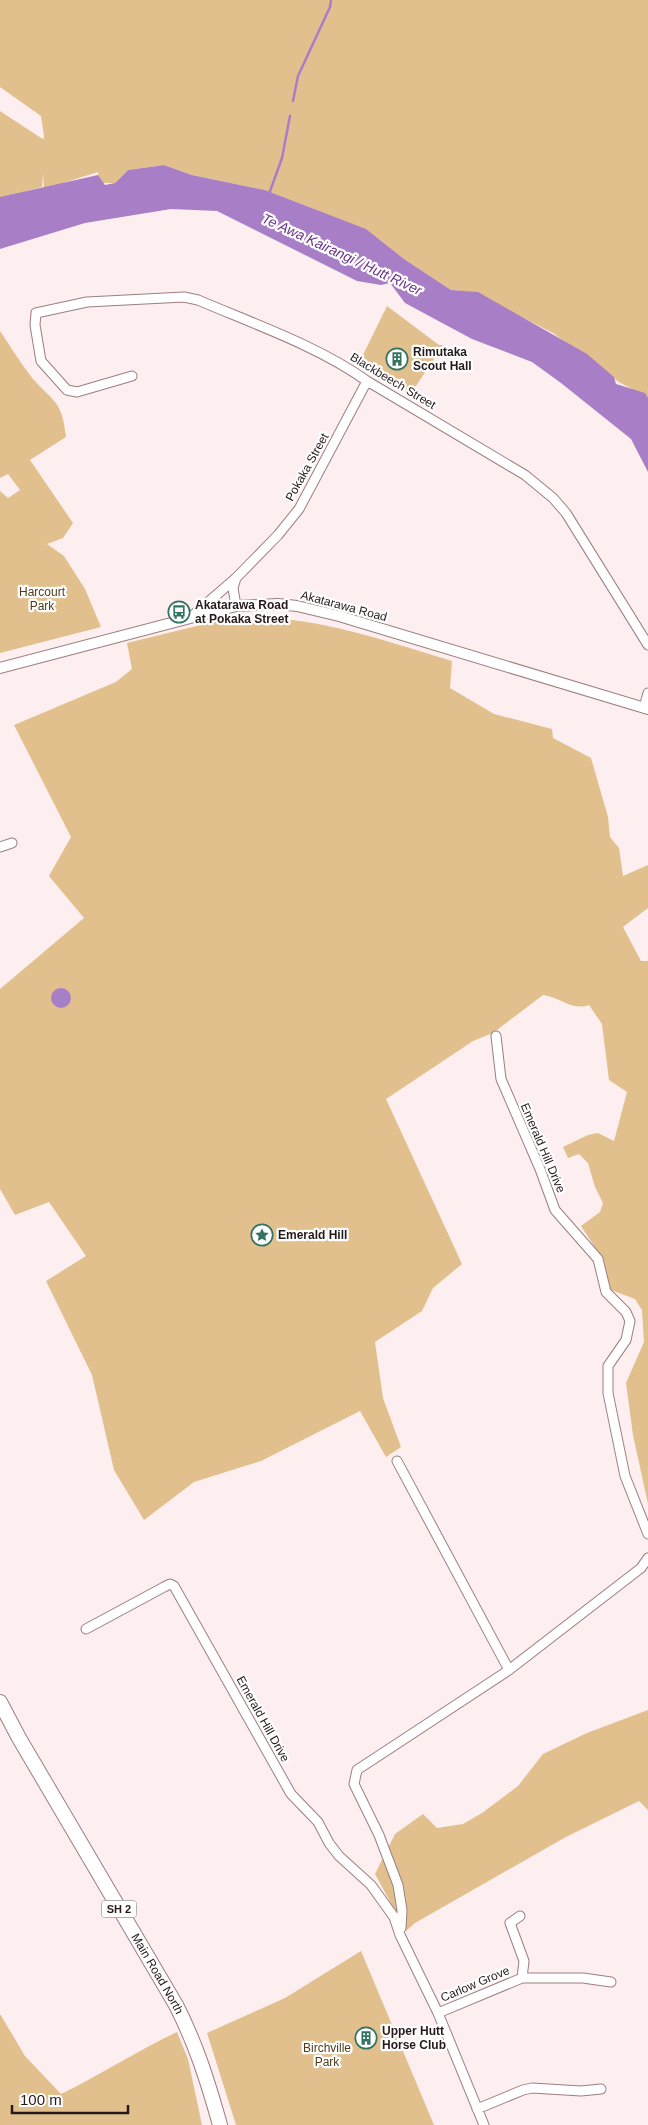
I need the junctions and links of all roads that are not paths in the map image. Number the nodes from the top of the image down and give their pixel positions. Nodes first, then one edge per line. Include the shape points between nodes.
1 (132, 376) dead end
2 (367, 381) junction
3 (236, 578) junction
4 (236, 606) junction
5 (189, 619) junction
6 (648, 645) edge
7 (0, 668) edge
8 (648, 694) edge
9 (646, 708) edge
10 (12, 843) dead end
11 (0, 847) edge
12 (496, 1036) dead end
13 (397, 1461) dead end
14 (648, 1534) edge
15 (648, 1558) edge
16 (86, 1629) dead end
17 (509, 1670) junction
18 (0, 1702) edge
19 (520, 1916) dead end
20 (400, 1935) junction
21 (522, 1978) junction
22 (611, 1982) dead end
23 (438, 2013) junction
24 (601, 2089) dead end
25 (477, 2109) junction
26 (220, 2125) edge
27 (484, 2125) edge

1 - 2 street, Blackbeech Street via 78,392 67,390 41,361 36,313 87,302 184,297 198,300 314,350 350,368
2 - 3 street, Pokaka Street via 299,509
2 - 6 street, Blackbeech Street via 525,475 548,493 566,513
3 - 4 street via 233,588
3 - 5 street, Pokaka Street
4 - 5 street, Akatarawa Road
4 - 9 street, Akatarawa Road via 278,604 317,610
5 - 7 street, Akatarawa Road
8 - 9 street
10 - 11 street
12 - 14 street, Emerald Hill Drive via 501,1079 555,1210 598,1258 606,1292 626,1312 630,1321 626,1340 608,1366 608,1393 625,1476
13 - 17 street
15 - 17 street via 641,1568
16 - 20 street, Emerald Hill Drive via 170,1584 174,1586 291,1794 318,1822 339,1856 371,1885 394,1917
17 - 20 street via 357,1770 354,1776 354,1784 379,1835 398,1885 402,1910
18 - 26 highway, Main Road North / SH 2 via 176,2004 192,2035
19 - 21 street, Carlow Grove via 510,1923 524,1961
20 - 23 street, Emerald Hill Drive
21 - 22 street, Carlow Grove via 583,1978
21 - 23 street, Carlow Grove
23 - 25 street, Emerald Hill Drive
24 - 25 street via 532,2088
25 - 27 street, Emerald Hill Drive

